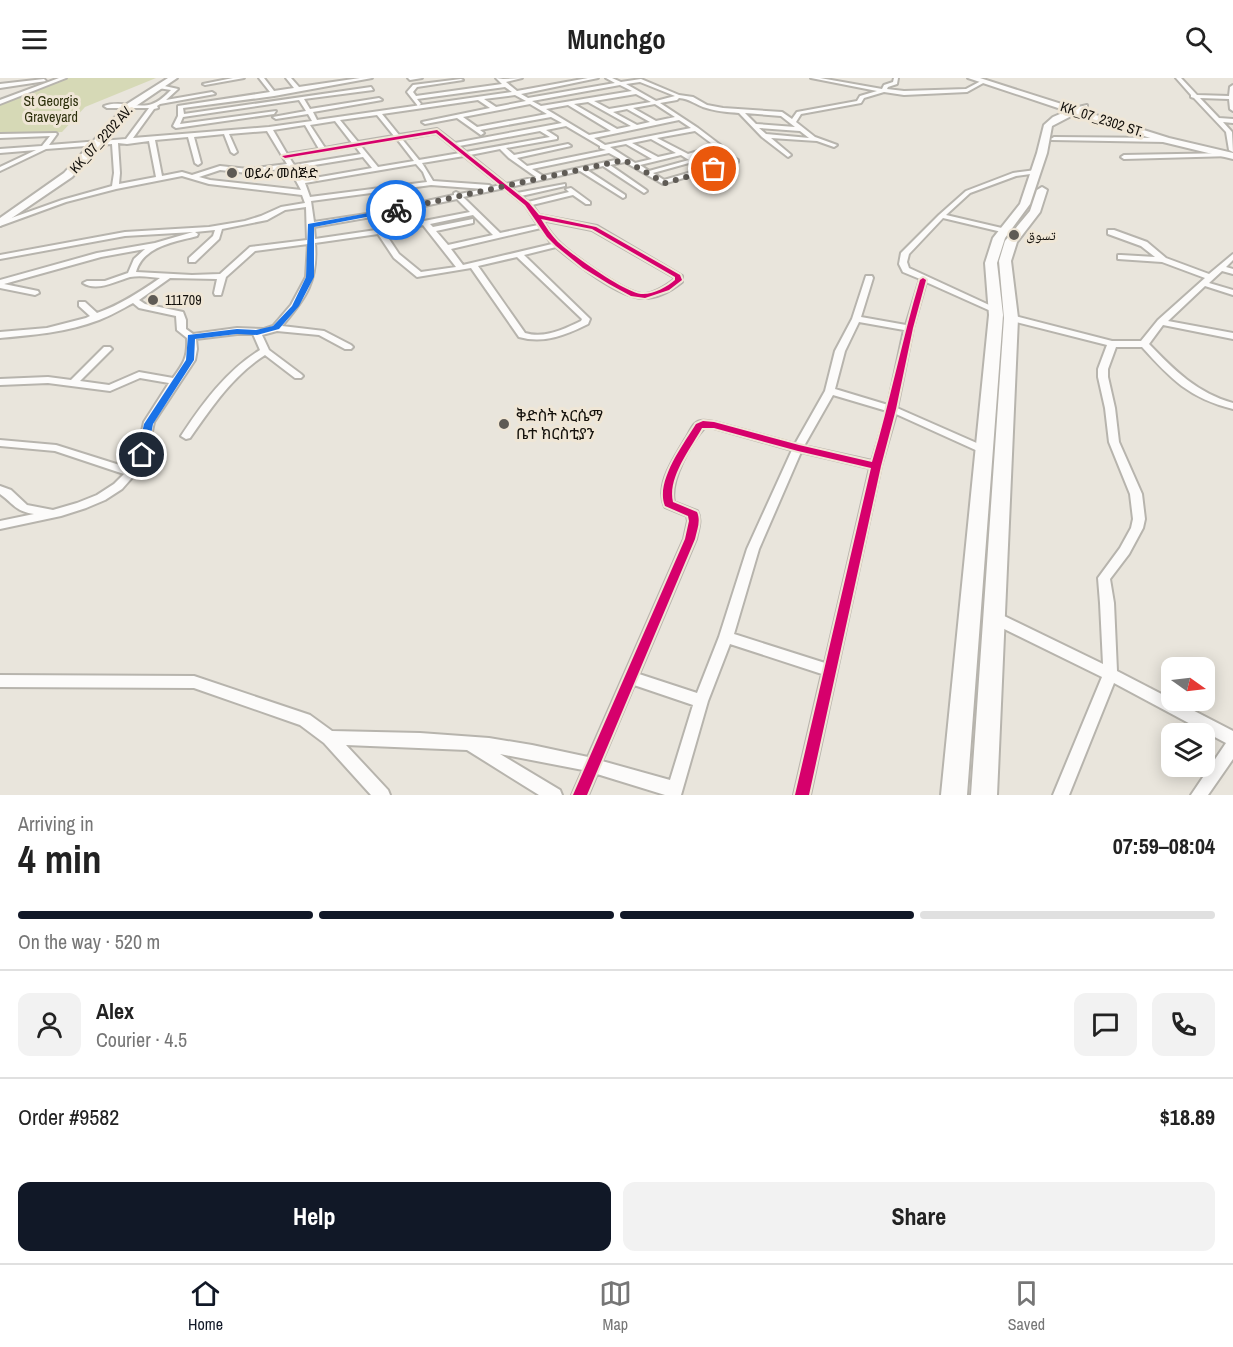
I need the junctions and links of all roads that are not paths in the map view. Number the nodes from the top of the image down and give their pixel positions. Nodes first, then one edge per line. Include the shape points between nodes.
1 (6, 78) edge
2 (12, 78) edge
3 (59, 78) edge
4 (64, 78) edge
5 (172, 78) edge
6 (242, 78) edge
7 (261, 78) edge
8 (315, 78) edge
9 (370, 78) edge
10 (420, 78) edge
11 (520, 78) edge
12 (596, 78) edge
13 (608, 78) edge
14 (813, 78) edge
15 (896, 78) edge
16 (972, 78) edge
17 (1178, 78) edge
18 (232, 79) edge
19 (291, 79) edge
20 (410, 79) edge
21 (460, 79) edge
22 (363, 80) junction
23 (579, 80) edge
24 (986, 80) edge
25 (203, 81) edge
26 (502, 81) edge
27 (620, 83) junction
28 (2, 86) edge
29 (323, 86) junction
30 (416, 86) junction
31 (160, 87) junction
32 (1233, 87) edge
33 (371, 88) junction
34 (477, 88) junction
35 (598, 88) junction
36 (298, 90) junction
37 (882, 91) junction
38 (638, 92) junction
39 (516, 93) junction
40 (212, 94) junction
41 (274, 94) junction
42 (331, 94) junction
43 (260, 96) junction
44 (613, 96) junction
45 (678, 96) junction
46 (1193, 96) junction
47 (488, 97) junction
48 (302, 98) junction
49 (415, 98) junction
50 (1231, 98) junction
51 (480, 99) junction
52 (379, 100) junction
53 (589, 100) junction
54 (162, 101) junction
55 (529, 101) junction
56 (0, 102) edge
57 (219, 102) junction
58 (655, 102) junction
59 (267, 104) junction
60 (570, 104) junction
61 (107, 106) dead end
62 (129, 106) junction
63 (153, 106) junction
64 (341, 106) junction
65 (180, 107) junction
66 (420, 108) junction
67 (498, 108) junction
68 (540, 108) junction
69 (628, 108) junction
70 (1233, 109) edge
71 (409, 110) junction
72 (310, 111) junction
73 (609, 111) junction
74 (740, 111) junction
75 (1075, 111) junction
76 (390, 112) junction
77 (508, 112) dead end
78 (379, 114) junction
79 (275, 115) junction
80 (181, 116) junction
81 (458, 116) junction
82 (553, 116) junction
83 (514, 117) dead end
84 (680, 118) junction
85 (337, 120) junction
86 (1217, 120) junction
87 (794, 121) junction
88 (1233, 121) edge
89 (425, 122) junction
90 (521, 122) junction
91 (316, 123) junction
92 (655, 123) junction
93 (307, 124) junction
94 (567, 124) junction
95 (176, 126) junction
96 (754, 126) junction
97 (283, 127) junction
98 (636, 127) junction
99 (269, 129) junction
100 (476, 129) junction
101 (541, 129) junction
102 (696, 129) junction
103 (803, 129) junction
104 (437, 130) junction
105 (616, 131) junction
106 (226, 133) junction
107 (0, 136) edge
108 (191, 136) junction
109 (764, 136) junction
110 (397, 137) junction
111 (588, 137) junction
112 (651, 137) junction
113 (163, 138) junction
114 (555, 138) junction
115 (152, 139) junction
116 (488, 139) junction
117 (816, 140) junction
118 (1166, 140) junction
119 (1051, 141) junction
120 (128, 142) junction
121 (626, 142) junction
122 (115, 143) junction
123 (356, 144) junction
124 (96, 145) junction
125 (454, 145) junction
126 (834, 145) dead end
127 (568, 146) junction
128 (602, 147) junction
129 (502, 148) junction
130 (42, 149) junction
131 (323, 150) junction
132 (0, 151) edge
133 (609, 151) junction
134 (234, 152) dead end
135 (1232, 153) edge
136 (364, 154) junction
137 (466, 154) junction
138 (788, 154) dead end
139 (685, 155) junction
140 (285, 156) junction
141 (581, 156) junction
142 (1124, 156) dead end
143 (511, 157) junction
144 (657, 159) junction
145 (624, 160) junction
146 (736, 161) dead end
147 (198, 163) dead end
148 (417, 163) junction
149 (604, 164) junction
150 (633, 165) junction
151 (291, 166) junction
152 (526, 168) junction
153 (0, 169) edge
154 (376, 169) junction
155 (581, 169) junction
156 (256, 170) junction
157 (1036, 172) junction
158 (352, 173) junction
159 (647, 173) junction
160 (551, 176) junction
161 (159, 177) junction
162 (191, 177) junction
163 (542, 178) junction
164 (301, 182) junction
165 (431, 183) junction
166 (449, 184) junction
167 (563, 185) junction
168 (115, 187) junction
169 (262, 187) junction
170 (502, 188) junction
171 (644, 191) dead end
172 (356, 192) junction
173 (574, 193) junction
174 (516, 195) junction
175 (623, 196) dead end
176 (458, 197) junction
177 (307, 199) junction
178 (588, 203) dead end
179 (527, 204) junction
180 (372, 214) junction
181 (476, 216) junction
182 (940, 216) junction
183 (541, 221) junction
184 (0, 222) edge
185 (425, 223) junction
186 (310, 225) junction
187 (219, 228) junction
188 (209, 229) junction
189 (431, 230) junction
190 (381, 231) junction
191 (1003, 231) junction
192 (1111, 232) dead end
193 (498, 236) junction
194 (310, 242) junction
195 (557, 244) junction
196 (156, 245) junction
197 (446, 248) junction
198 (518, 254) junction
199 (1233, 256) edge
200 (1121, 257) dead end
201 (0, 258) edge
202 (192, 260) dead end
203 (1163, 260) junction
204 (473, 266) junction
205 (461, 268) junction
206 (1221, 268) junction
207 (1233, 272) edge
208 (132, 274) junction
209 (168, 275) junction
210 (222, 276) junction
211 (1211, 277) junction
212 (869, 278) dead end
213 (923, 280) junction
214 (87, 283) dead end
215 (0, 284) edge
216 (1202, 284) junction
217 (35, 293) dead end
218 (218, 293) dead end
219 (1233, 293) edge
220 (134, 300) junction
221 (82, 304) dead end
222 (1003, 314) junction
223 (97, 318) junction
224 (856, 319) junction
225 (1161, 322) junction
226 (276, 328) junction
227 (909, 328) junction
228 (257, 333) junction
229 (0, 335) edge
230 (1233, 336) edge
231 (191, 337) junction
232 (1112, 344) junction
233 (1144, 344) junction
234 (348, 347) dead end
235 (107, 349) dead end
236 (265, 351) junction
237 (298, 376) dead end
238 (0, 382) edge
239 (177, 382) junction
240 (73, 383) junction
241 (830, 391) junction
242 (1216, 402) junction
243 (1233, 406) edge
244 (892, 409) junction
245 (1233, 413) edge
246 (186, 436) dead end
247 (0, 443) edge
248 (798, 448) junction
249 (984, 450) junction
250 (876, 466) junction
251 (130, 472) junction
252 (0, 490) edge
253 (53, 513) junction
254 (0, 525) edge
255 (995, 618) junction
256 (726, 637) junction
257 (831, 671) junction
258 (1110, 674) junction
259 (632, 678) junction
260 (0, 681) edge
261 (701, 701) junction
262 (329, 738) junction
263 (1233, 739) edge
264 (469, 743) junction
265 (1233, 746) edge
266 (593, 765) junction
267 (674, 792) edge
268 (990, 794) edge
269 (382, 795) edge
270 (554, 795) edge
271 (580, 795) edge
272 (801, 795) edge
273 (954, 795) edge
274 (1061, 795) edge
275 (1200, 795) edge

1 - 2 street
1 - 28 street
3 - 28 street
4 - 56 street
5 - 31 main road, KK_07_2202 AV.
5 - 62 main road
6 - 18 street
7 - 41 street
8 - 29 street
9 - 22 street
10 - 20 street
11 - 26 street
12 - 23 street
13 - 27 street
14 - 37 street
15 - 37 street
16 - 24 main road, KK_07_2302 ST.
17 - 46 street
18 - 25 street
19 - 36 street
20 - 30 street
21 - 30 street
21 - 34 street
22 - 29 street
22 - 33 street
23 - 35 street
23 - 39 street
24 - 37 street via 967,90
24 - 75 main road, KK_07_2302 ST.
24 - 75 main road, KK_07_2302 ST. via 1033,92
25 - 40 street
26 - 34 street
26 - 39 street
27 - 35 street
27 - 38 street
27 - 45 street via 643,80
29 - 36 street
30 - 49 street via 410,92
31 - 54 street via 174,90
31 - 62 main road, KK_07_2202 AV.
32 - 50 street
33 - 42 street
33 - 52 street
34 - 47 street
34 - 49 street
35 - 44 street
35 - 55 street
36 - 41 street
37 - 87 street via 852,104 799,113
38 - 44 street
38 - 58 street
39 - 47 street
39 - 55 street
40 - 54 street
40 - 57 street
41 - 43 street
42 - 48 street
42 - 64 street
43 - 57 street
43 - 59 street
44 - 53 street
44 - 69 street
45 - 58 street
45 - 74 street via 712,108
46 - 50 street
46 - 86 street
47 - 51 street
48 - 59 street
48 - 72 street
49 - 66 street
50 - 70 street
51 - 66 street
51 - 67 street
52 - 64 street
52 - 76 street
53 - 60 street
53 - 73 street
54 - 63 street
55 - 67 street
55 - 68 street
57 - 65 street
58 - 69 street
58 - 84 street
59 - 79 street
59 - 80 street
60 - 68 street
60 - 105 street
61 - 62 street
62 - 63 street
62 - 124 main road, KK_07_2202 AV.
63 - 65 street
63 - 120 street
64 - 72 street
65 - 80 street
66 - 71 street
67 - 77 street
67 - 81 street
68 - 82 street
69 - 73 street
69 - 92 street
71 - 76 street
71 - 89 street
72 - 79 street
72 - 91 street
73 - 98 street
74 - 87 street via 782,114
74 - 96 street
75 - 118 main road, KK_07_2302 ST.
75 - 119 main road via 1056,128
75 - 135 main road, KK_07_2302 ST.
76 - 78 street
78 - 85 street
78 - 110 street
79 - 95 street
79 - 97 street
80 - 95 street
81 - 89 street
81 - 100 street
82 - 90 street
82 - 94 street
83 - 90 street
84 - 92 street
84 - 102 street
85 - 91 street
85 - 123 street
86 - 88 street
86 - 135 street via 1230,132
87 - 103 street
89 - 104 street
90 - 100 street
91 - 93 street
92 - 98 street
93 - 97 street
93 - 131 street
94 - 101 street
94 - 111 street
95 - 113 street
96 - 103 street
96 - 109 street
97 - 99 street
98 - 105 street
99 - 106 street
99 - 140 street
100 - 116 street
101 - 114 street
101 - 116 street
102 - 112 street
102 - 139 street via 720,148
103 - 117 street
104 - 110 street
104 - 125 street
105 - 111 street
106 - 108 street
106 - 134 street
107 - 130 street via 55,134
108 - 113 street
108 - 147 street
109 - 117 street
109 - 138 street
110 - 123 street
110 - 148 street
111 - 128 street
112 - 121 street
112 - 139 street
113 - 115 street
114 - 127 street
114 - 129 street
115 - 120 street
115 - 161 street
116 - 125 street
117 - 126 street
118 - 119 street
118 - 135 main road, KK_07_2302 ST.
119 - 157 main road
119 - 222 main road via 1048,171 1035,212 1014,236 1005,261
120 - 122 street
121 - 128 street
121 - 144 street
122 - 124 street
122 - 168 street
123 - 131 street
123 - 136 street
124 - 130 street
124 - 184 main road, KK_07_2202 AV. via 58,183
125 - 137 street
127 - 141 street
127 - 143 street
128 - 133 street
129 - 137 street
129 - 143 street
130 - 132 street
130 - 153 street
131 - 140 street
133 - 141 street
133 - 145 street
135 - 142 street
136 - 151 street
136 - 154 street
137 - 148 street
137 - 170 street
139 - 144 street
139 - 159 street via 694,160
140 - 151 street
141 - 152 street
143 - 152 street
144 - 150 street
145 - 149 street
145 - 150 street
146 - 159 street via 668,182
148 - 154 street
148 - 165 street
149 - 155 street
149 - 171 street
150 - 159 street
151 - 156 street
151 - 164 street
152 - 163 street
154 - 158 street
155 - 160 street
155 - 175 street
156 - 162 street via 220,168
156 - 169 street
157 - 182 street via 1015,174 968,192
157 - 191 main road via 1024,207
158 - 164 street
158 - 172 street
160 - 163 street
160 - 167 street
161 - 162 street
161 - 168 street
162 - 169 street
163 - 170 street
164 - 177 street
165 - 166 street
165 - 172 street
166 - 170 street
166 - 176 street
167 - 173 street
167 - 174 street
168 - 184 street
169 - 177 street
170 - 174 street
170 - 176 street
172 - 177 street
173 - 178 street
173 - 179 street
174 - 179 street
176 - 180 street
176 - 181 street
177 - 186 street
177 - 187 street via 259,220
179 - 183 street
180 - 186 street
180 - 190 street
181 - 185 street
181 - 189 street
181 - 193 street
182 - 191 street
182 - 213 street via 903,259 906,270
183 - 193 street
183 - 195 street
183 - 195 street via 594,228 680,278 653,294 641,296 621,289
185 - 189 street
185 - 190 street
186 - 194 street
187 - 188 street
187 - 202 street via 212,242
188 - 196 street
188 - 201 street via 125,234
189 - 197 street
190 - 194 street
190 - 205 street via 392,253 418,274
191 - 222 main road via 991,263
192 - 203 street via 1144,244
193 - 197 street
194 - 210 street via 253,249
194 - 226 street via 310,277 295,306
195 - 198 street
196 - 208 street via 137,260
196 - 215 street via 100,255
197 - 205 street
198 - 204 street
198 - 204 street via 585,322 543,337 522,335
199 - 206 street
200 - 203 street
203 - 211 street
204 - 205 street
206 - 207 street
206 - 211 street
208 - 209 street
208 - 214 street via 106,283
209 - 210 street
209 - 220 street
210 - 218 street
211 - 216 street
212 - 224 street
213 - 222 street
213 - 227 street
215 - 217 street
216 - 219 street
216 - 225 street
220 - 223 street
220 - 231 street via 142,306 180,314 181,330
221 - 223 street
222 - 232 street
222 - 249 main road
222 - 255 main road
223 - 229 street via 71,327
224 - 227 street
224 - 241 street via 843,343
225 - 230 street
225 - 233 street
226 - 228 street
226 - 234 street via 321,333
227 - 244 street
228 - 231 street via 237,331
228 - 236 street
231 - 239 street via 190,360
232 - 233 street
232 - 258 street via 1103,377 1114,442 1136,494 1139,519 1125,552 1104,578
233 - 242 street via 1187,388
235 - 240 street
236 - 237 street
236 - 246 street via 252,357
238 - 240 street
239 - 240 street via 140,375 110,388
239 - 251 street via 148,424 142,455
241 - 244 street
241 - 248 street
242 - 243 street
242 - 245 street
244 - 249 street
244 - 250 street
247 - 251 street via 56,448
248 - 250 street
248 - 256 street via 760,531
248 - 259 street via 714,425 699,426 667,492 669,504 693,514 690,539
249 - 273 main road
250 - 257 street
251 - 253 street via 104,496
252 - 253 street via 26,509
253 - 254 street
255 - 258 street
255 - 268 main road
256 - 257 street
256 - 261 street
257 - 272 street
258 - 263 street
258 - 274 street
259 - 261 street
259 - 266 street
260 - 262 street via 194,682 306,720
261 - 267 street
262 - 264 street
262 - 269 street
264 - 266 street
264 - 270 street
265 - 275 street
266 - 267 street
266 - 271 street

